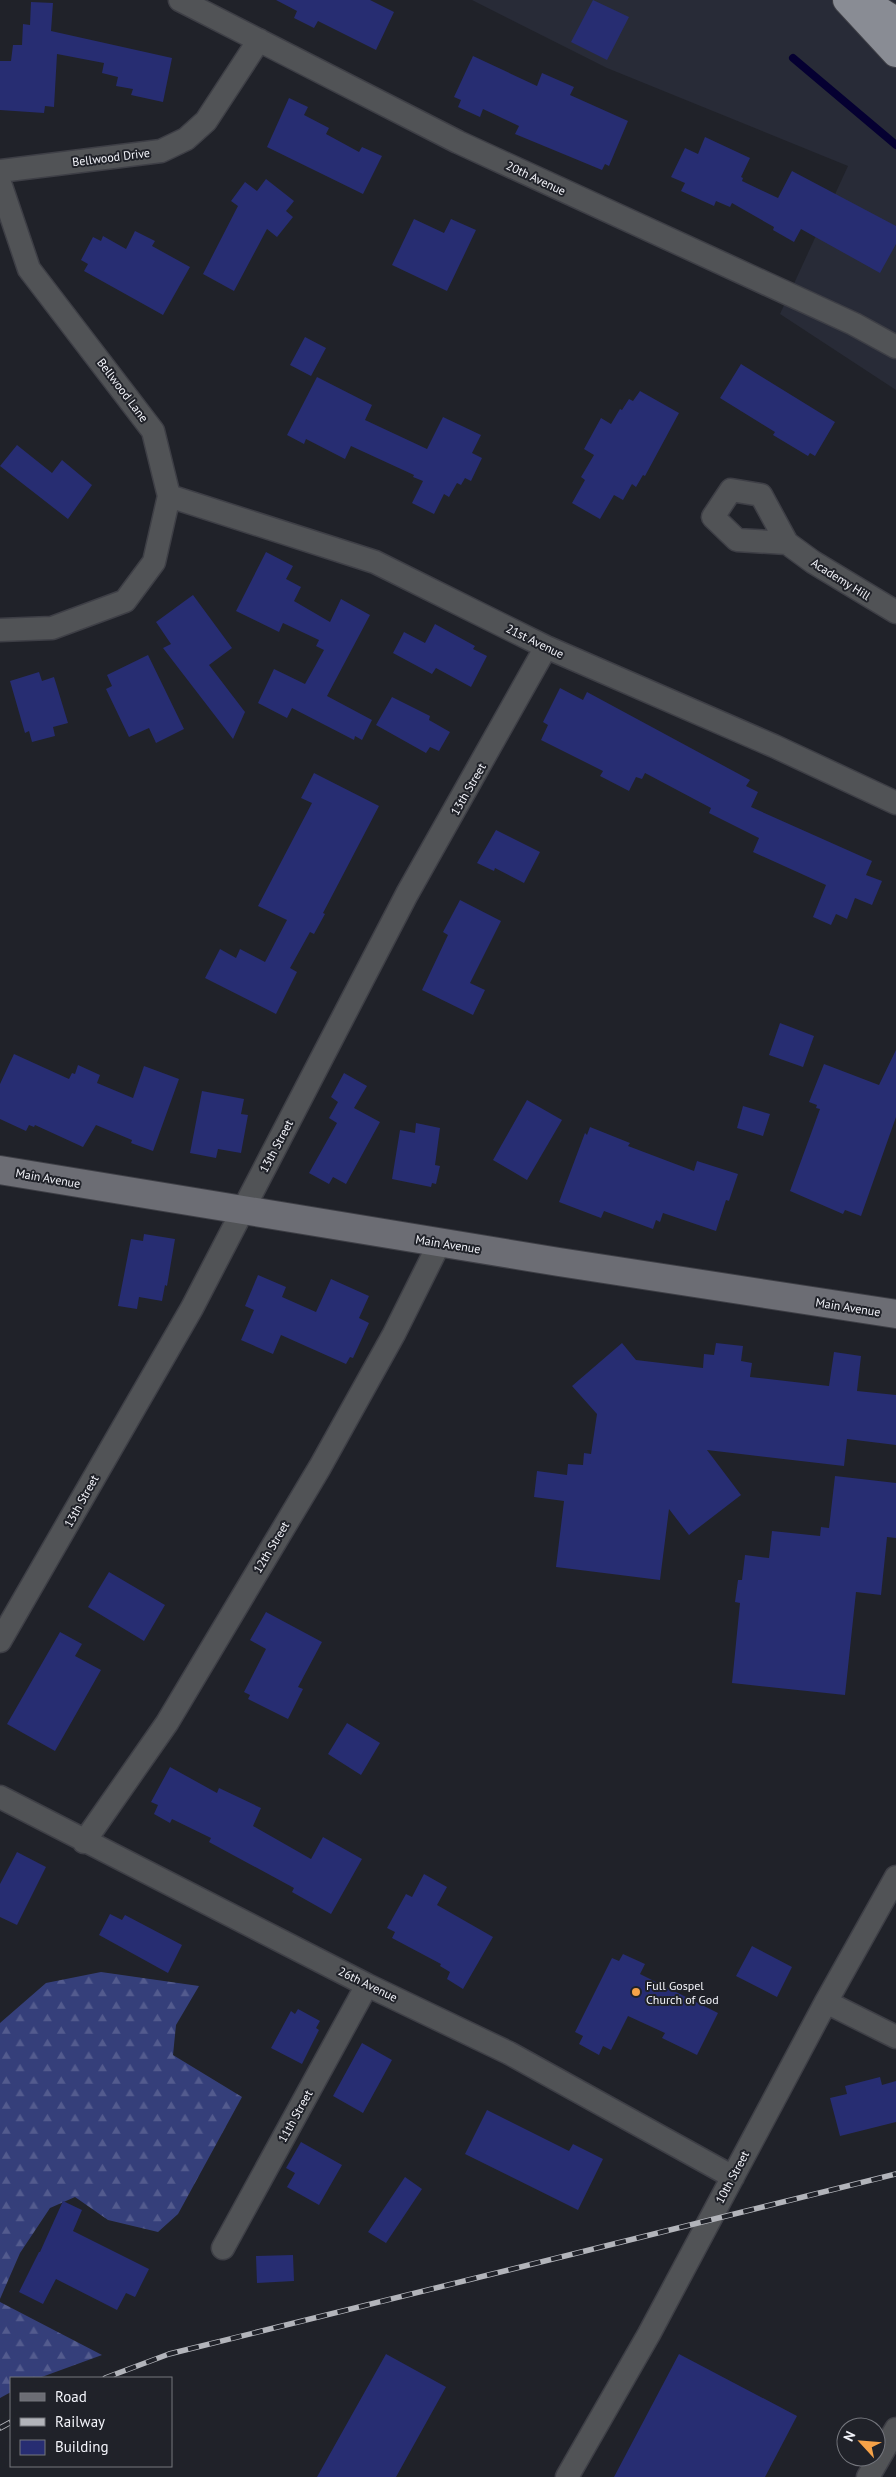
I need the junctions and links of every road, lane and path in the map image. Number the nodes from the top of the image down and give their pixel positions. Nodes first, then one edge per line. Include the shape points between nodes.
1 (180, 0) edge
2 (847, 0) edge
3 (861, 0) edge
4 (896, 21) edge
5 (259, 40) junction
6 (896, 53) edge
7 (0, 171) edge
8 (0, 184) edge
9 (896, 347) edge
10 (169, 496) junction
11 (787, 544) dead end
12 (896, 612) edge
13 (0, 630) edge
14 (546, 647) junction
15 (896, 803) edge
16 (0, 1170) edge
17 (243, 1208) junction
18 (440, 1242) junction
19 (896, 1314) edge
20 (0, 1641) edge
21 (0, 1797) edge
22 (84, 1842) junction
23 (896, 1877) edge
24 (367, 1985) junction
25 (826, 2002) junction
26 (896, 2037) edge
27 (733, 2177) junction
28 (223, 2248) dead end
29 (896, 2429) edge
30 (567, 2477) edge
31 (868, 2477) edge

1 - 5 street, 20th Avenue
2 - 6 highway
3 - 4 highway
5 - 7 street, Bellwood Drive via 206,121 186,139 161,151
5 - 9 street, 20th Avenue via 458,142 854,324
8 - 10 street, Bellwood Lane via 28,269 153,430
10 - 13 street, Bellwood Lane via 154,562 125,600 52,628
10 - 14 street, 21st Avenue via 375,562
11 - 12 street, Academy Hill
14 - 15 street, 21st Avenue
14 - 17 street, 13th Street via 407,894
16 - 17 main road, Main Avenue
17 - 18 main road, Main Avenue
17 - 20 street, 13th Street via 192,1308
18 - 19 main road, Main Avenue
18 - 22 street, 12th Street via 394,1334 320,1467 167,1723
21 - 22 street, 26th Avenue
22 - 24 street, 26th Avenue
23 - 25 street, 10th Street
24 - 27 street, 26th Avenue via 509,2053
24 - 28 street, 11th Street
25 - 26 street
25 - 27 street, 10th Street
27 - 30 street, 10th Street via 649,2334
29 - 31 street

